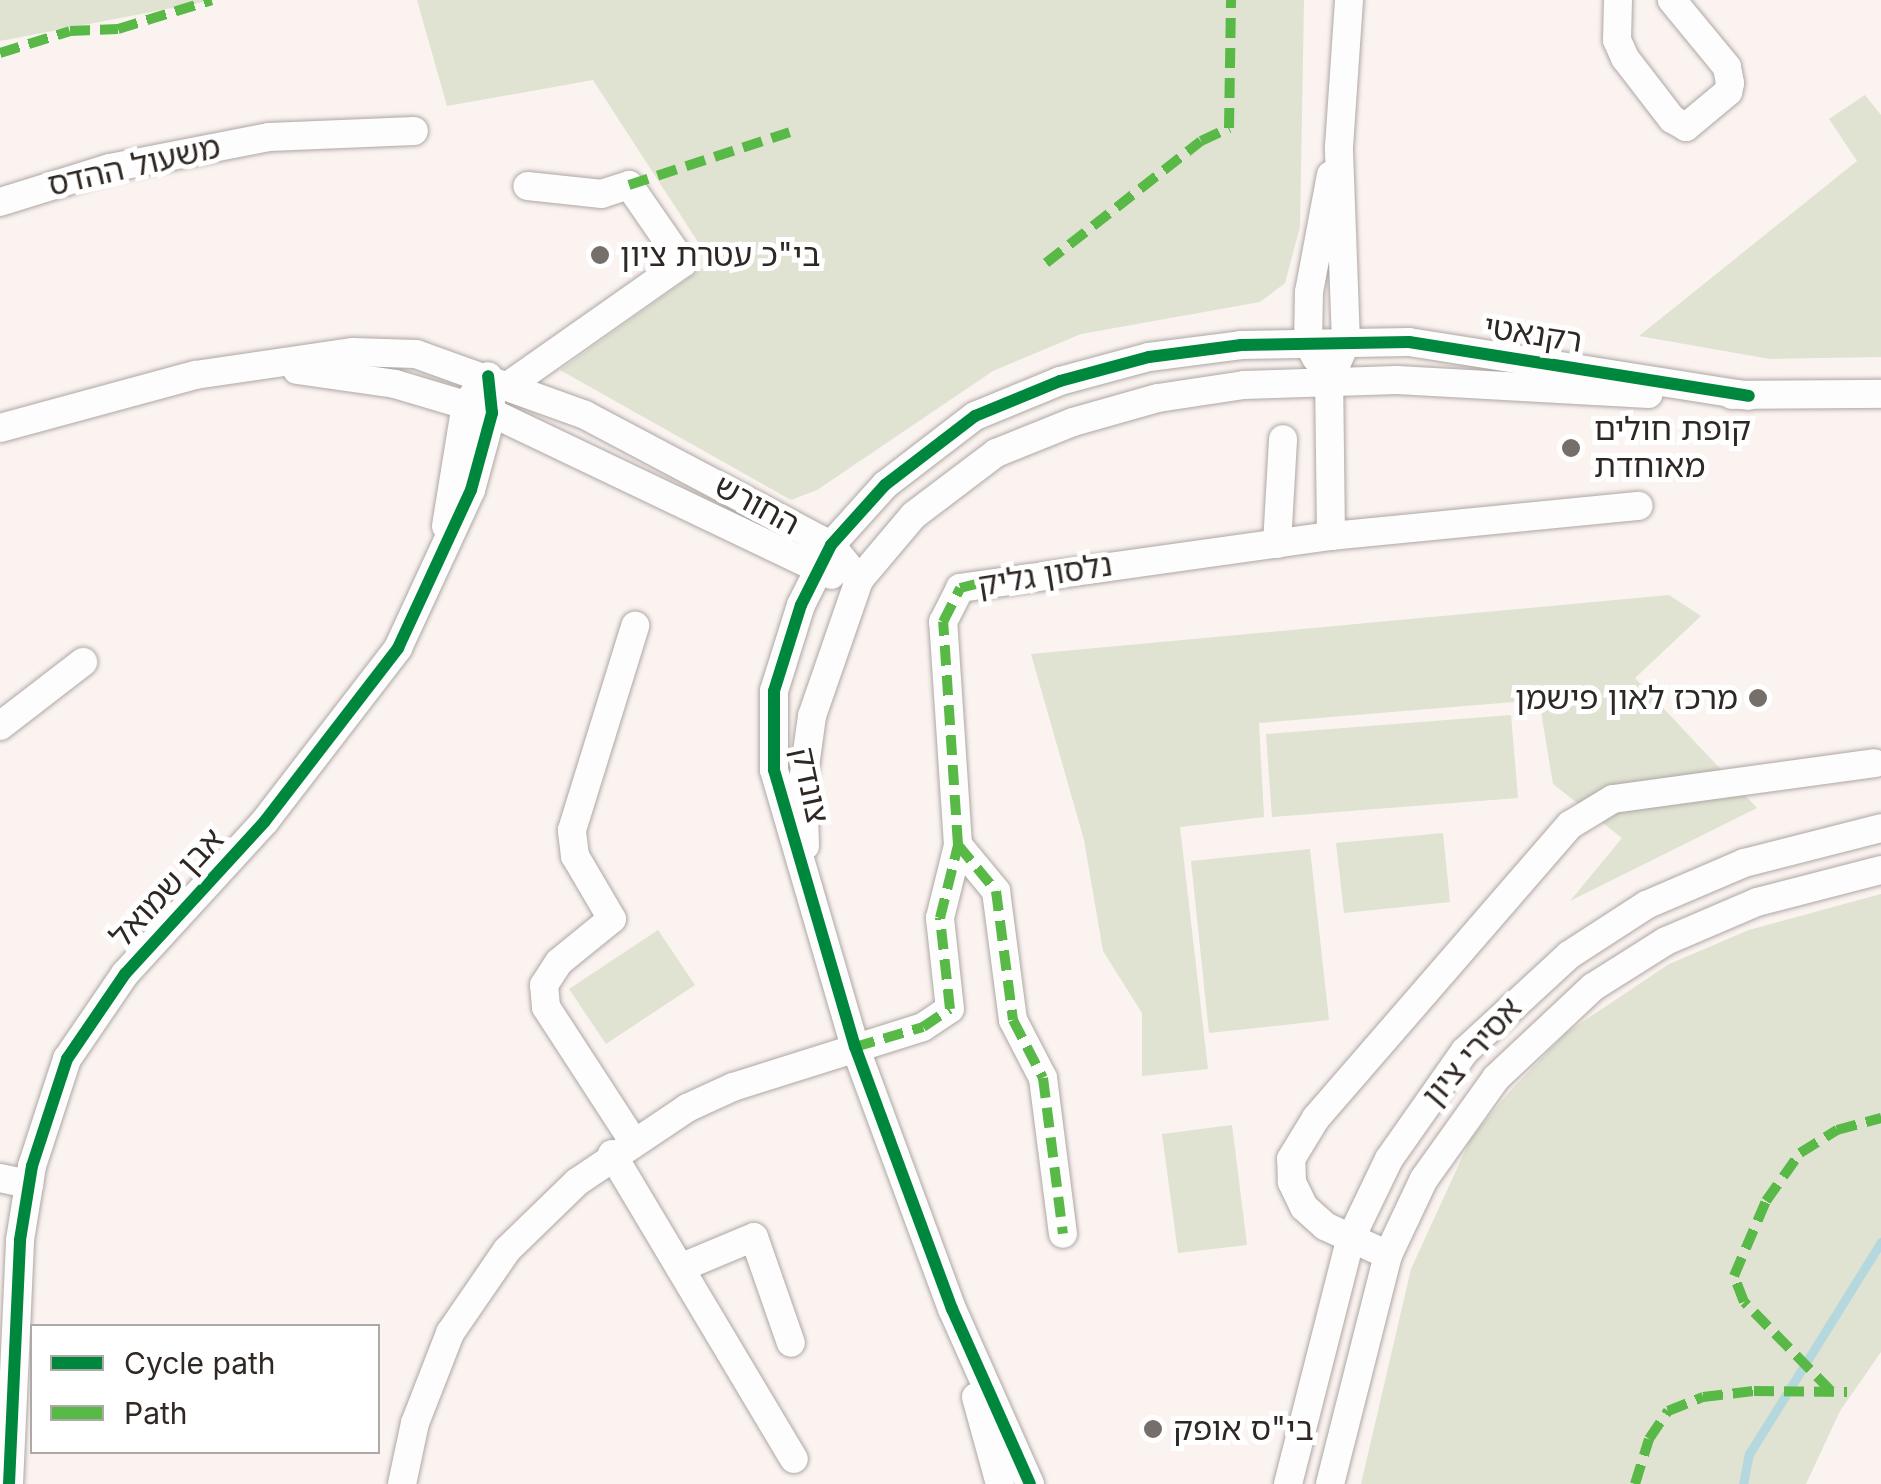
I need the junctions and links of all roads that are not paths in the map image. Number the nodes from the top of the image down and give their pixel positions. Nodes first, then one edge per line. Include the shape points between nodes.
1 (1349, 0) edge
2 (1618, 0) edge
3 (1672, 0) edge
4 (414, 130) dead end
5 (1338, 148) junction
6 (527, 186) dead end
7 (0, 202) edge
8 (1346, 342) junction
9 (1308, 343) junction
10 (266, 367) junction
11 (500, 380) junction
12 (1329, 381) junction
13 (1881, 394) edge
14 (1749, 396) junction
15 (479, 408) junction
16 (0, 428) edge
17 (1282, 439) dead end
18 (1639, 506) dead end
19 (1331, 536) junction
20 (1277, 544) junction
21 (831, 545) junction
22 (816, 572) junction
23 (859, 580) junction
24 (636, 626) dead end
25 (83, 662) dead end
26 (0, 726) edge
27 (1875, 763) dead end
28 (1881, 828) edge
29 (958, 844) junction
30 (1881, 870) edge
31 (810, 888) junction
32 (855, 1047) junction
33 (623, 1147) junction
34 (0, 1178) edge
35 (29, 1184) junction
36 (1063, 1234) dead end
37 (1350, 1240) junction
38 (1388, 1255) junction
39 (680, 1268) junction
40 (952, 1309) junction
41 (791, 1343) dead end
42 (794, 1459) dead end
43 (9, 1484) edge
44 (402, 1484) edge
45 (1000, 1484) edge
46 (1030, 1484) edge
47 (1288, 1484) edge
48 (1330, 1484) edge

1 - 5 street
2 - 3 street via 1625,58 1672,119 1686,127 1730,84 1727,67
4 - 7 street, משעול ההדס via 270,137 110,168
5 - 8 street
5 - 9 street via 1314,249
6 - 11 street, אבן שמואל via 602,194 629,185 683,263
8 - 9 street, רקנאטי
8 - 12 street
8 - 14 street, רקנאטי via 1410,342
9 - 12 street
9 - 21 street, צונדק via 1148,356 1018,396 926,448
10 - 11 street, החורש via 388,350
10 - 15 street, החורש via 364,378
10 - 16 street, החורש via 122,391
11 - 15 street, אבן שמואל
11 - 21 street, החורש
12 - 14 street, רקנאטי
12 - 19 street
12 - 23 street, צונדק via 1158,398 1034,436 953,482
13 - 14 street, רקנאטי
15 - 22 street, החורש via 619,469
15 - 35 street, אבן שמואל via 436,572 398,648 334,737 92,1018 46,1111
17 - 20 street
18 - 19 street, נלסון גליק
19 - 20 street, נלסון גליק
20 - 29 street, נלסון גליק via 960,588 943,622
21 - 22 street, צונדק
21 - 23 street, החורש
22 - 23 street, החורש
22 - 31 street, צונדק via 785,654 771,724 786,822
23 - 31 street, צונדק via 812,716 803,809
24 - 33 street via 572,830 574,856 612,919 559,962 544,985 546,1007
25 - 26 street
27 - 37 street via 1613,799 1570,825 1316,1118 1292,1160 1292,1182 1304,1207
28 - 37 street, אסירי ציון via 1794,848 1687,886 1568,955 1454,1066 1390,1159
29 - 32 street, נלסון גליק via 940,918 950,1009 924,1027
29 - 36 street via 996,891 1012,1020 1043,1078
30 - 38 street, אסירי ציון via 1789,892 1704,923 1593,987 1496,1078 1424,1180
31 - 32 street, צונדק
32 - 33 street via 734,1087
32 - 40 street, צונדק
33 - 39 street
33 - 44 street via 507,1250 459,1320 415,1423
34 - 35 street
35 - 43 street, אבן שמואל via 13,1303
37 - 38 street
37 - 47 street, אסירי ציון
38 - 48 street, אסירי ציון
39 - 41 street via 754,1237
39 - 42 street
40 - 45 street, צונדק
40 - 46 street, צונדק

